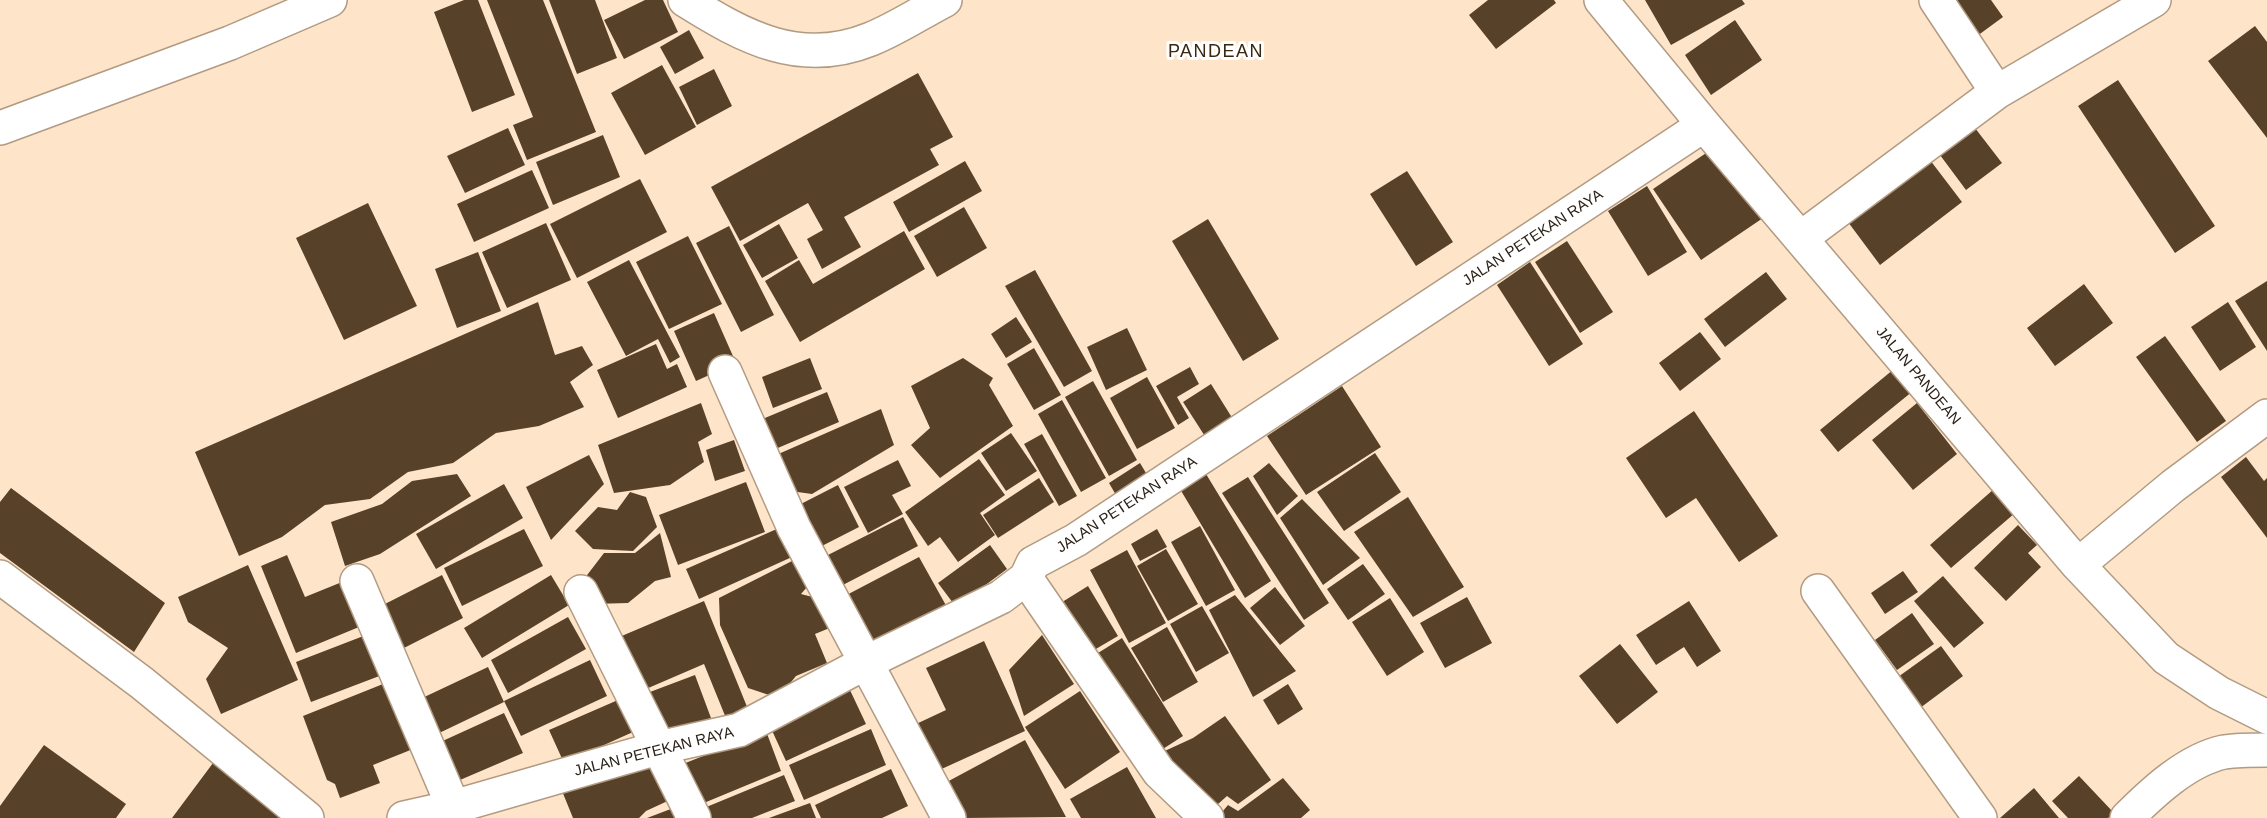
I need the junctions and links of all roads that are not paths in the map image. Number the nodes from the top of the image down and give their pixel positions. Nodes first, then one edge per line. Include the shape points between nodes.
1 (330, 0) edge
2 (685, 0) edge
3 (945, 0) edge
4 (1601, 0) edge
5 (1936, 0) edge
6 (2154, 0) edge
7 (1997, 92) junction
8 (1704, 125) junction
9 (0, 128) edge
10 (1801, 238) junction
11 (725, 372) dead end
12 (2267, 416) edge
13 (2078, 565) junction
14 (0, 577) edge
15 (1026, 578) junction
16 (357, 581) dead end
17 (1818, 591) dead end
18 (581, 592) dead end
19 (865, 663) junction
20 (2267, 717) edge
21 (658, 748) junction
22 (2267, 750) edge
23 (455, 812) edge
24 (308, 818) edge
25 (404, 818) edge
26 (694, 818) edge
27 (949, 818) edge
28 (1207, 818) edge
29 (1980, 818) edge
30 (2127, 818) edge

1 - 9 street via 230,43
2 - 3 street via 728,27 766,43 795,51 823,52 870,39
4 - 8 street, JALAN PANDEAN
5 - 7 street
6 - 7 street
7 - 10 street
8 - 10 street, JALAN PANDEAN
8 - 15 street, JALAN PETEKAN RAYA via 1076,540 1033,563
10 - 13 street, JALAN PANDEAN
11 - 19 street via 794,528
12 - 13 street via 2173,486
13 - 20 street, JALAN PANDEAN via 2166,658 2219,693
14 - 24 street via 142,683
15 - 19 street, JALAN PETEKAN RAYA via 1001,597
15 - 28 street via 1159,772
16 - 23 street
17 - 29 street
18 - 21 street
19 - 21 street, JALAN PETEKAN RAYA via 739,730
19 - 27 street
21 - 23 street, JALAN PETEKAN RAYA
21 - 26 street
22 - 30 street via 2224,752 2201,760 2175,776
23 - 25 street, JALAN PETEKAN RAYA

